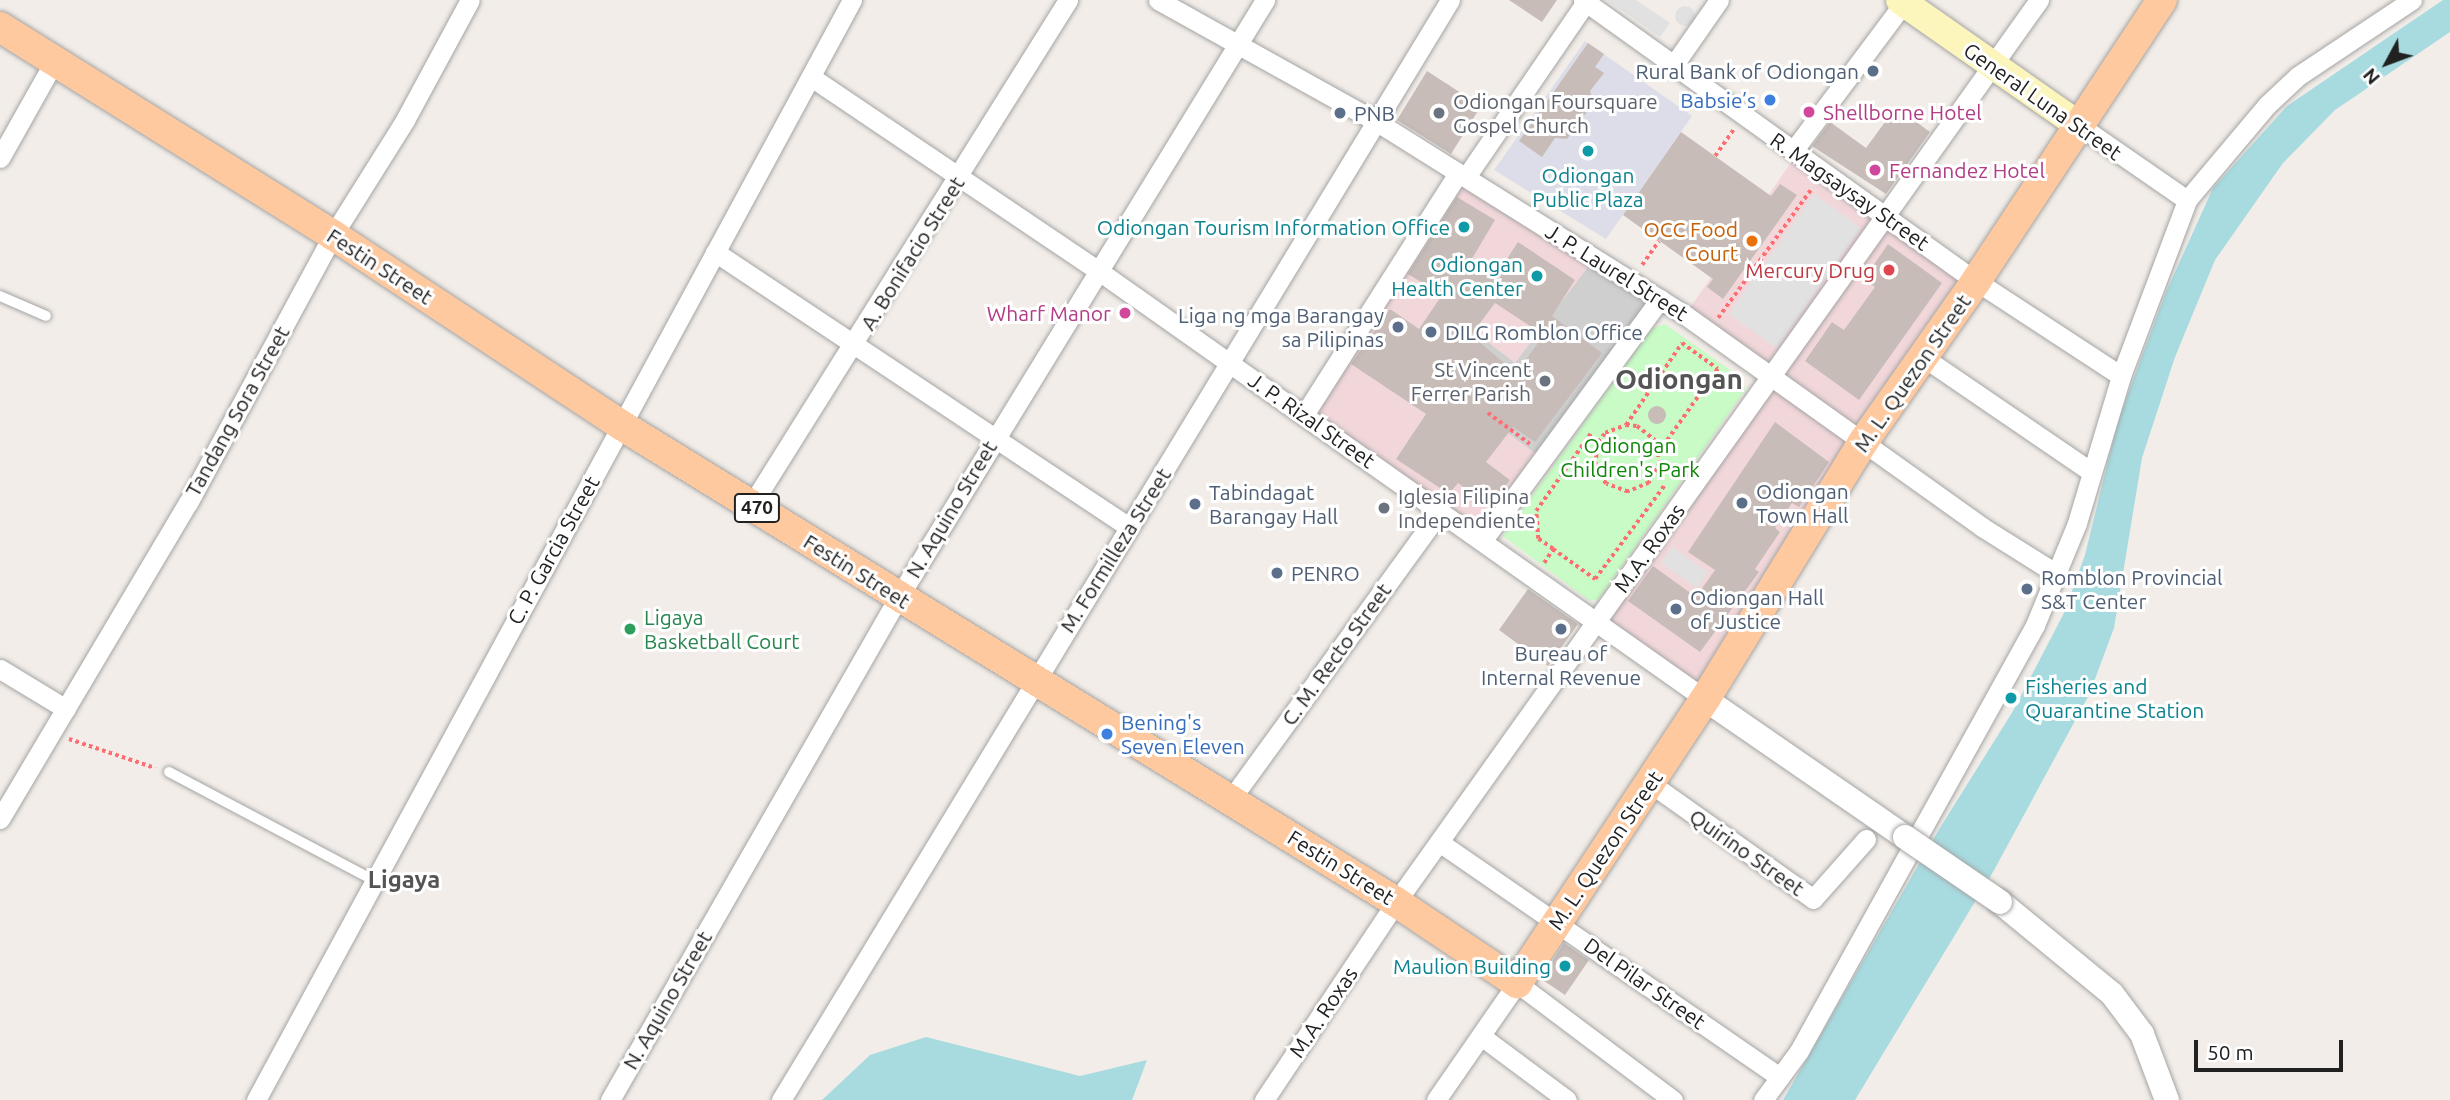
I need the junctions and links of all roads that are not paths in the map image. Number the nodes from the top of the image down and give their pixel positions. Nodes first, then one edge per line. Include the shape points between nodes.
1 (470, 0) edge
2 (852, 0) edge
3 (1068, 0) edge
4 (1157, 0) edge
5 (1265, 0) edge
6 (1450, 0) edge
7 (1719, 0) edge
8 (2039, 0) edge
9 (2162, 0) edge
10 (2412, 0) edge
11 (1584, 1) edge
12 (1903, 1) edge
13 (0, 28) edge
14 (1239, 43) junction
15 (55, 60) junction
16 (1673, 66) junction
17 (1994, 68) junction
18 (811, 77) junction
19 (1374, 120) junction
20 (2080, 126) junction
21 (1793, 151) junction
22 (0, 158) edge
23 (1462, 175) junction
24 (960, 176) junction
25 (2187, 201) junction
26 (1886, 217) junction
27 (333, 235) junction
28 (715, 252) junction
29 (1096, 269) junction
30 (1976, 281) junction
31 (0, 296) edge
32 (1660, 299) junction
33 (46, 316) dead end
34 (856, 343) junction
35 (1923, 357) junction
36 (1231, 364) junction
37 (1770, 374) junction
38 (2121, 376) junction
39 (1304, 415) junction
40 (621, 425) junction
41 (995, 436) junction
42 (1863, 442) junction
43 (2090, 471) junction
44 (752, 505) junction
45 (1441, 510) junction
46 (1129, 527) junction
47 (1483, 540) junction
48 (2057, 574) junction
49 (898, 598) junction
50 (1597, 620) junction
51 (0, 669) edge
52 (1035, 681) junction
53 (1705, 699) junction
54 (66, 709) junction
55 (169, 772) road end
56 (1650, 783) junction
57 (1231, 799) junction
58 (0, 820) edge
59 (1866, 839) dead end
60 (1439, 842) junction
61 (373, 880) junction
62 (1396, 902) junction
63 (1556, 922) junction
64 (1517, 983) junction
65 (1481, 1036) junction
66 (1780, 1077) junction
67 (256, 1100) edge
68 (610, 1100) edge
69 (781, 1100) edge
70 (1264, 1100) edge
71 (1436, 1100) edge
72 (1567, 1100) edge
73 (1673, 1100) edge
74 (1763, 1100) edge
75 (2167, 1100) edge

1 - 27 street, Tandang Sora Street via 405,120
2 - 18 street, C. P. Garcia Street
3 - 24 street, A. Bonifacio Street
4 - 14 street, J. P. Laurel Street
5 - 14 street, N. Aquino Street
6 - 19 street, M. Formilleza Street
7 - 16 street
8 - 17 street, M.A. Roxas
9 - 20 main road, M. L. Quezon Street
10 - 25 street via 2298,76 2267,105
11 - 16 street, R. Magsaysay Street
11 - 23 street
12 - 17 main road, General Luna Street
12 - 21 street
13 - 15 main road, Festin Street / 470
14 - 19 street, J. P. Laurel Street
14 - 29 street, N. Aquino Street
15 - 22 street
15 - 27 main road, Festin Street / 470
16 - 21 street, R. Magsaysay Street
17 - 20 main road, General Luna Street
17 - 26 street, M.A. Roxas
18 - 24 street, J. P. Rizal Street
18 - 28 street, C. P. Garcia Street
19 - 23 street, J. P. Laurel Street
19 - 36 street, M. Formilleza Street
20 - 25 street, General Luna Street
20 - 30 main road, M. L. Quezon Street
21 - 26 street, R. Magsaysay Street
23 - 32 street, J. P. Laurel Street
23 - 39 street
24 - 29 street, J. P. Rizal Street
24 - 34 street, A. Bonifacio Street
25 - 38 street
26 - 30 street, R. Magsaysay Street
26 - 37 street, M.A. Roxas
27 - 40 main road, Festin Street / 470
27 - 54 street, Tandang Sora Street via 188,503
28 - 34 street
28 - 40 street, C. P. Garcia Street
29 - 36 street, J. P. Rizal Street
29 - 41 street, N. Aquino Street
30 - 35 main road, M. L. Quezon Street
30 - 38 street, R. Magsaysay Street
31 - 33 lane
32 - 37 street, J. P. Laurel Street
32 - 47 street
34 - 41 street
34 - 44 street, A. Bonifacio Street
35 - 42 main road, M. L. Quezon Street
35 - 43 street
36 - 39 street, J. P. Rizal Street
36 - 46 street, M. Formilleza Street
37 - 42 street, J. P. Laurel Street
37 - 50 street, M.A. Roxas
38 - 43 street
39 - 45 street, J. P. Rizal Street
40 - 44 main road, Festin Street / 470
40 - 61 street, C. P. Garcia Street
41 - 46 street
41 - 49 street, N. Aquino Street
42 - 48 street, J. P. Laurel Street
42 - 53 main road, M. L. Quezon Street
43 - 48 street
44 - 49 main road, Festin Street / 470
45 - 47 street, J. P. Rizal Street
45 - 57 street, C. M. Recto Street
46 - 52 street, M. Formilleza Street
47 - 50 street, J. P. Rizal Street
48 - 66 street via 1917,841 1800,1051
49 - 52 main road, Festin Street / 470
49 - 68 street, N. Aquino Street
50 - 53 street, J. P. Rizal Street
50 - 60 street, M.A. Roxas
51 - 54 street
52 - 57 main road, Festin Street / 470
52 - 69 street, M. Formilleza Street
53 - 56 main road, M. L. Quezon Street
53 - 75 street, bridge via 2000,902 2112,994 2142,1034
54 - 58 street, Tandang Sora Street
55 - 61 lane
56 - 59 street, Quirino Street via 1813,899
56 - 63 main road, M. L. Quezon Street
57 - 62 main road, Festin Street / 470
60 - 62 street, M.A. Roxas
60 - 63 street, Del Pilar Street
61 - 67 street, C. P. Garcia Street
62 - 64 main road, Festin Street / 470
62 - 70 street, M.A. Roxas
63 - 64 main road, M. L. Quezon Street
63 - 66 street, Del Pilar Street
64 - 65 street, M. L. Quezon Street
64 - 73 street, Festin Street
65 - 71 street, M. L. Quezon Street
65 - 72 street
66 - 74 street

